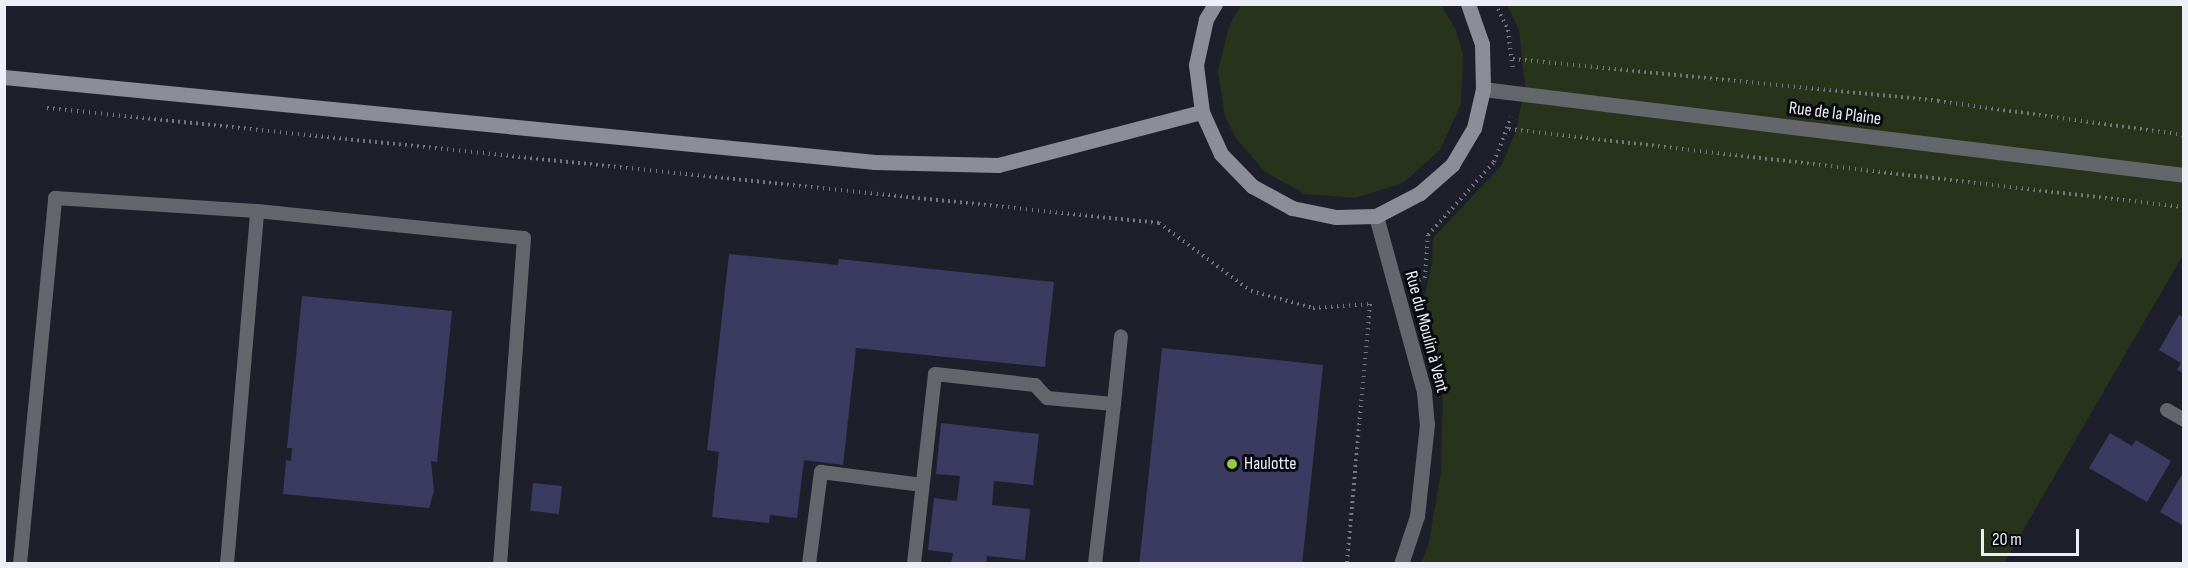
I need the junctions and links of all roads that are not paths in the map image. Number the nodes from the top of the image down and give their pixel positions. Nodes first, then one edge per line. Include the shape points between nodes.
1 (1215, 4) edge
2 (1468, 4) edge
3 (4, 77) edge
4 (1483, 89) junction
5 (1202, 112) junction
6 (2184, 175) edge
7 (257, 211) junction
8 (1376, 216) junction
9 (1121, 336) dead end
10 (1113, 404) junction
11 (2167, 410) dead end
12 (2184, 420) edge
13 (922, 485) junction
14 (20, 564) edge
15 (227, 564) edge
16 (500, 564) edge
17 (809, 564) edge
18 (914, 564) edge
19 (1095, 564) edge
20 (1401, 564) edge

1 - 5 street via 1206,19 1196,65
2 - 4 street via 1482,44
3 - 5 street via 875,162 998,165
4 - 6 street, Rue de la Plaine
4 - 8 street via 1474,129 1452,165 1420,193
5 - 8 street via 1221,154 1252,186 1292,208 1336,217
7 - 14 lane via 55,198
7 - 15 lane
7 - 16 lane via 524,238
8 - 20 street, Rue du Moulin à Vent via 1424,392 1427,424 1417,516
9 - 10 lane
10 - 13 lane via 1047,398 1035,385 935,374
10 - 19 lane
11 - 12 lane
13 - 17 lane via 821,472
13 - 18 lane

